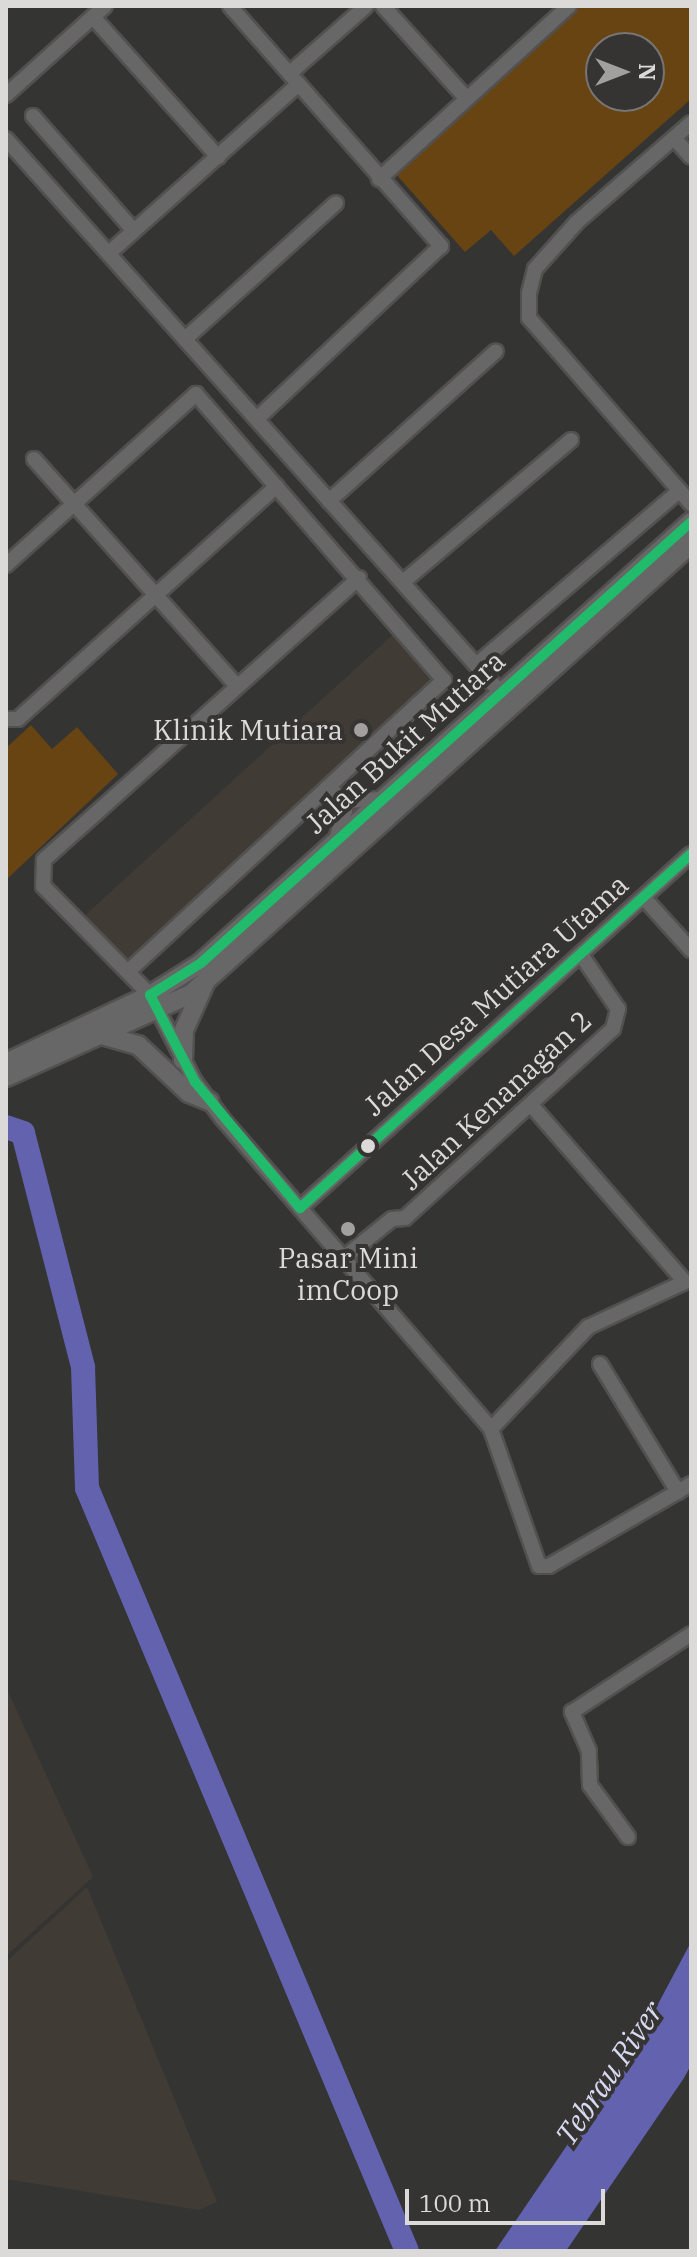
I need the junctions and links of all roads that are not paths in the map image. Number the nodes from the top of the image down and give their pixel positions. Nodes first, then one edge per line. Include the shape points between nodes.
1 (105, 6) edge
2 (230, 6) edge
3 (366, 6) edge
4 (383, 6) edge
5 (563, 8) edge
6 (93, 17) junction
7 (295, 78) junction
8 (6, 95) edge
9 (466, 98) junction
10 (33, 116) dead end
11 (691, 123) edge
12 (674, 138) junction
13 (6, 139) edge
14 (218, 157) junction
15 (691, 157) edge
16 (379, 179) junction
17 (336, 203) dead end
18 (133, 230) junction
19 (109, 253) junction
20 (185, 339) junction
21 (496, 351) dead end
22 (257, 419) junction
23 (571, 440) dead end
24 (34, 459) dead end
25 (277, 486) junction
26 (679, 491) junction
27 (329, 501) junction
28 (691, 504) edge
29 (75, 506) junction
30 (691, 522) edge
31 (691, 544) edge
32 (6, 565) edge
33 (359, 578) junction
34 (403, 582) junction
35 (154, 594) junction
36 (476, 665) junction
37 (542, 682) junction
38 (236, 685) junction
39 (501, 693) junction
40 (8, 719) dead end
41 (485, 733) junction
42 (332, 789) junction
43 (387, 798) junction
44 (343, 801) junction
45 (332, 845) junction
46 (691, 854) edge
47 (644, 898) junction
48 (691, 950) edge
49 (582, 956) junction
50 (128, 972) junction
51 (206, 981) junction
52 (154, 1002) junction
53 (102, 1035) junction
54 (183, 1060) junction
55 (6, 1063) edge
56 (6, 1077) edge
57 (209, 1101) junction
58 (531, 1105) junction
59 (300, 1208) junction
60 (345, 1257) junction
61 (688, 1284) edge
62 (600, 1364) dead end
63 (491, 1429) junction
64 (684, 1488) edge
65 (691, 1634) edge
66 (628, 1837) dead end

1 - 6 street
2 - 7 street
3 - 7 street
4 - 9 street
5 - 9 street
6 - 8 street
6 - 14 street
7 - 14 street
7 - 16 street
9 - 16 street
10 - 18 street
11 - 12 street
12 - 15 street
12 - 26 street via 577,222 535,269 529,318
13 - 19 street
14 - 18 street
16 - 22 street via 441,246 436,256
17 - 20 street
18 - 19 street
19 - 20 street
20 - 22 street
21 - 27 street
22 - 27 street
23 - 34 street
24 - 29 street
25 - 29 street via 196,394
25 - 33 street
25 - 35 street
26 - 28 street
26 - 36 street
27 - 34 street
29 - 32 street
29 - 35 street
30 - 39 street, Jalan Bukit Mutiara
31 - 37 street, Jalan Bukit Mutiara
33 - 38 street
33 - 42 street via 444,680
34 - 36 street
35 - 38 street
35 - 40 street via 18,719
36 - 39 street
37 - 39 street via 521,694
37 - 41 street, Jalan Bukit Mutiara
38 - 50 street via 44,860 43,886
39 - 41 street via 497,717
39 - 43 street, Jalan Bukit Mutiara
41 - 51 street, Jalan Bukit Mutiara
42 - 44 street
42 - 50 street
43 - 44 street
43 - 45 street, Jalan Bukit Mutiara
44 - 45 street via 345,824
45 - 52 street, Jalan Bukit Mutiara
46 - 47 street, Jalan Desa Mutiara Utama
47 - 48 street
47 - 49 street, Jalan Desa Mutiara Utama
49 - 58 street, Jalan Kenanagan 2 via 619,1018
49 - 59 street, Jalan Desa Mutiara Utama
50 - 52 street
51 - 52 street, Jalan Bukit Mutiara
51 - 54 street via 184,1030
52 - 53 street, Jalan Bukit Mutiara
52 - 54 street
52 - 55 street
53 - 56 street, Jalan Bukit Mutiara
53 - 57 street via 138,1045 189,1093
54 - 57 street
57 - 59 street
58 - 60 street, Jalan Kenanagan 2 via 405,1218 392,1219
58 - 61 street
59 - 60 street
60 - 63 street
61 - 63 street via 588,1327
62 - 64 street
63 - 64 street via 539,1566 549,1566
65 - 66 street via 572,1712 590,1756 590,1785

